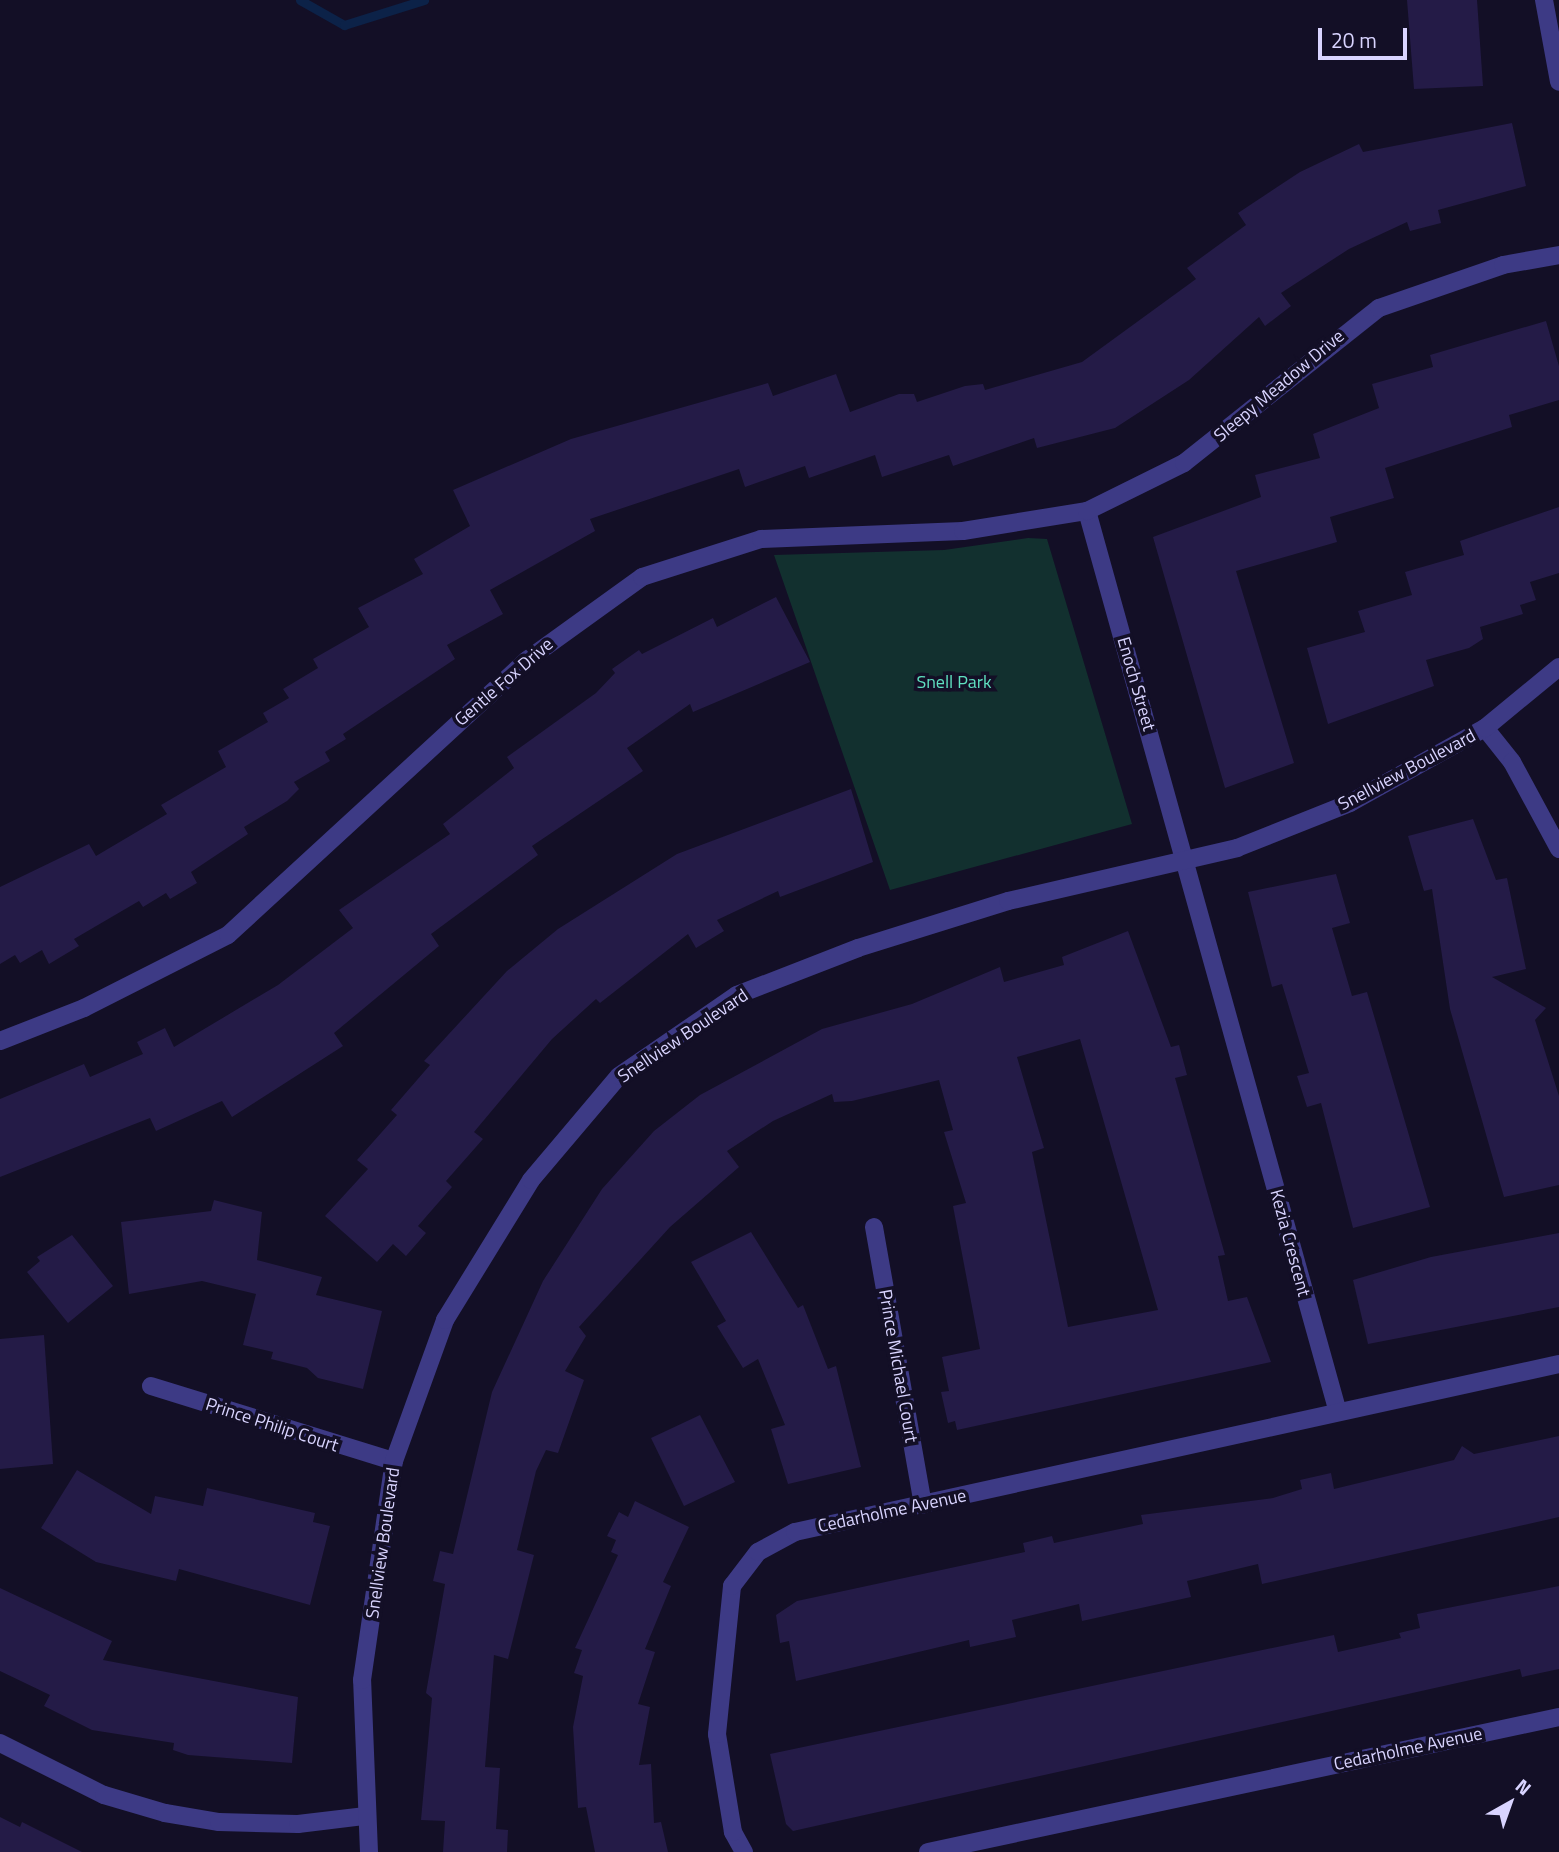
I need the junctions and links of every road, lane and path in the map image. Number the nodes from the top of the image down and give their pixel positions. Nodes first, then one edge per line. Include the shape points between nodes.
1 (1544, 0) edge
2 (1559, 82) edge
3 (1559, 255) edge
4 (1087, 511) junction
5 (1559, 667) edge
6 (1485, 728) junction
7 (1559, 849) edge
8 (1185, 857) junction
9 (0, 1041) edge
10 (874, 1227) dead end
11 (1559, 1364) edge
12 (151, 1386) dead end
13 (1337, 1409) junction
14 (394, 1461) junction
15 (923, 1505) junction
16 (1559, 1717) edge
17 (0, 1743) edge
18 (364, 1816) junction
19 (369, 1852) edge
20 (744, 1852) edge
21 (929, 1852) edge

1 - 2 street
3 - 4 street, Sleepy Meadow Drive via 1503,265 1379,308 1184,463
4 - 8 street, Enoch Street
4 - 9 street, Gentle Fox Drive via 963,531 761,539 642,577 587,611 509,676 228,935 84,1008
5 - 6 street, Snellview Boulevard
6 - 7 street via 1512,762
6 - 8 street, Snellview Boulevard via 1350,803 1237,848
8 - 13 street, Kezia Crescent
8 - 14 street, Snellview Boulevard via 1008,901 749,990 619,1076 531,1180 445,1320
10 - 15 street, Prince Michael Court
11 - 13 street
12 - 14 street, Prince Philip Court
13 - 15 street, Cedarholme Avenue
14 - 18 street, Snellview Boulevard via 362,1680
15 - 20 street, Cedarholme Avenue via 794,1532 758,1552 732,1586 717,1734 733,1832
16 - 21 street, Cedarholme Avenue
17 - 18 street via 104,1795 165,1813 219,1822 298,1824
18 - 19 street, Snellview Boulevard

